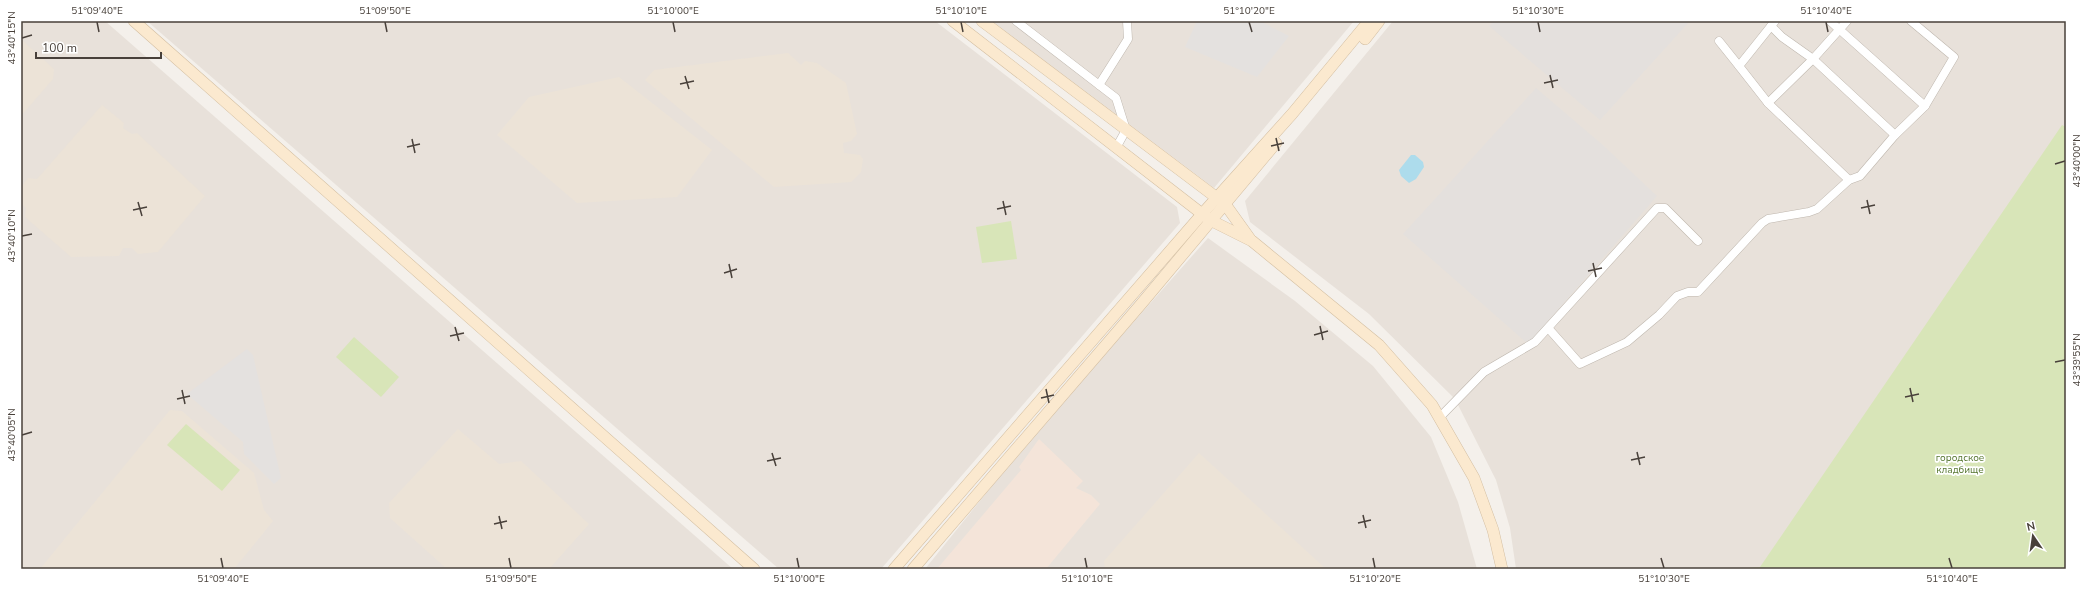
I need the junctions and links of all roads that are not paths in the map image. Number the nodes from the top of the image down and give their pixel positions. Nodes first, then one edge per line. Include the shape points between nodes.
1 (134, 21) edge
2 (953, 21) edge
3 (982, 21) edge
4 (1016, 21) edge
5 (1127, 21) edge
6 (1369, 21) edge
7 (1379, 21) edge
8 (1830, 21) edge
9 (1847, 21) edge
10 (1911, 21) edge
11 (1773, 23) edge
12 (1839, 29) junction
13 (1719, 41) dead end
14 (1343, 59) junction
15 (1812, 59) junction
16 (1739, 66) junction
17 (1099, 85) junction
18 (1768, 103) junction
19 (1924, 106) junction
20 (1126, 130) junction
21 (1894, 135) junction
22 (1116, 148) junction
23 (1849, 180) junction
24 (1221, 201) junction
25 (1207, 217) junction
26 (1252, 241) junction
27 (1698, 241) dead end
28 (1549, 329) junction
29 (1440, 417) junction
30 (754, 569) edge
31 (894, 569) edge
32 (913, 569) edge
33 (1502, 569) edge

1 - 30 main road
2 - 22 main road
3 - 20 main road
4 - 17 street
5 - 17 street via 1128,38
6 - 14 main road
7 - 14 main road
8 - 12 street
9 - 12 street
10 - 19 street via 1954,57
11 - 15 street via 1782,37
11 - 16 street
12 - 15 street
12 - 19 street
13 - 16 street
14 - 24 main road
15 - 18 street
15 - 21 street
16 - 18 street
17 - 20 street via 1116,98
18 - 23 street
19 - 21 street
20 - 22 street
20 - 24 main road
21 - 23 street via 1860,176
22 - 25 main road
23 - 28 street via 1813,211 1768,219 1762,223 1698,292 1677,296 1627,342 1580,364
24 - 25 main road
24 - 26 main road
25 - 26 main road
25 - 31 main road
25 - 32 main road via 1156,287
26 - 29 main road via 1379,345
27 - 28 street via 1665,208 1657,208
28 - 29 street via 1535,342 1484,372
29 - 33 main road via 1474,478 1493,530

